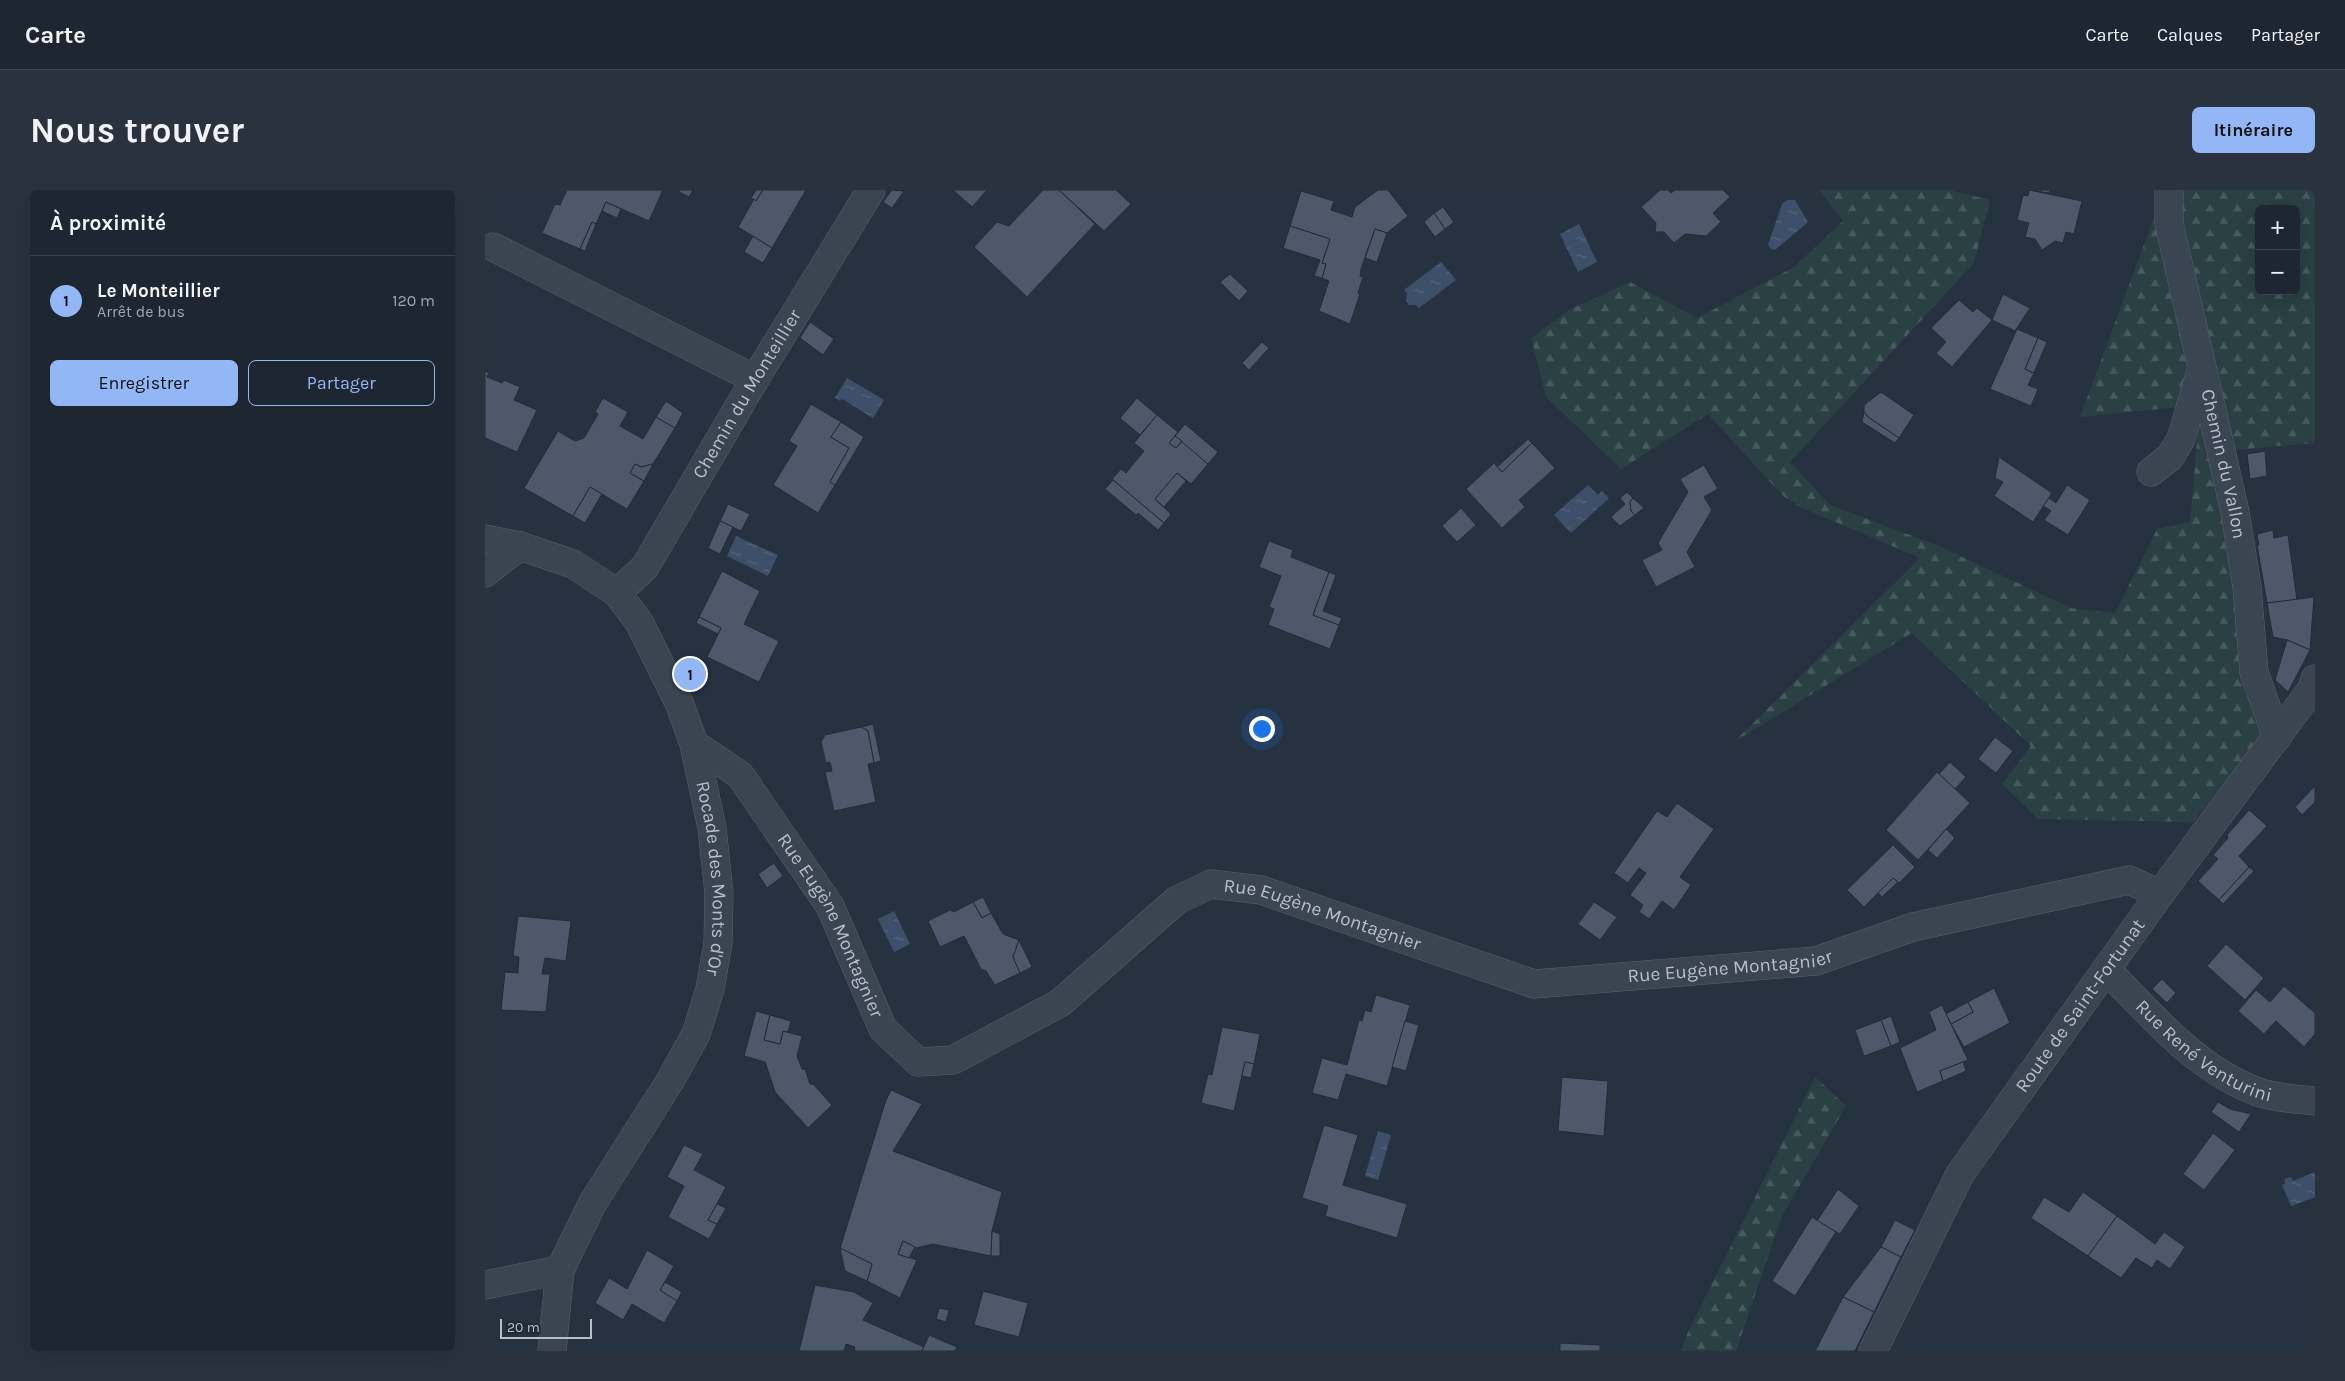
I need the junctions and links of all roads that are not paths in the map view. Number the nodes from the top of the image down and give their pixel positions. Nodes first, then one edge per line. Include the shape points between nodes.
1 (871, 190) edge
2 (2169, 190) edge
3 (493, 246) dead end
4 (2202, 368) junction
5 (755, 380) junction
6 (2151, 472) dead end
7 (485, 539) edge
8 (519, 546) junction
9 (485, 573) edge
10 (617, 593) junction
11 (2314, 686) edge
12 (2277, 737) junction
13 (694, 744) junction
14 (2160, 894) junction
15 (2107, 970) junction
16 (2315, 1101) edge
17 (561, 1270) junction
18 (485, 1285) edge
19 (552, 1351) edge
20 (1873, 1351) edge

1 - 5 street, Chemin du Monteillier
2 - 4 street, Chemin du Vallon via 2169,223
3 - 5 street
4 - 6 street via 2181,438 2170,457
4 - 12 street, Chemin du Vallon via 2235,512 2247,587 2254,672
5 - 10 street, Chemin du Monteillier via 645,568
7 - 8 street, Rocade des Monts d'Or
8 - 9 street
8 - 10 street, Rocade des Monts d'Or via 573,564
10 - 13 street, Rocade des Monts d'Or via 639,622 660,661
11 - 12 street, Route de Saint-Fortunat
12 - 14 street, Route de Saint-Fortunat
13 - 14 street, Rue Eugène Montagnier via 740,775 830,906 883,1029 918,1062 953,1060 1059,1003 1177,900 1211,884 1261,890 1534,984 1816,961 1913,927 2129,880
13 - 17 street, Rocade des Monts d'Or via 712,828 719,894 718,943 710,989 696,1034 592,1204
14 - 15 street, Route de Saint-Fortunat
15 - 16 street, Rue René Venturini via 2214,1071 2259,1093
15 - 20 street, Route de Saint-Fortunat via 1960,1174
17 - 18 street
17 - 19 street, Rocade des Monts d'Or

